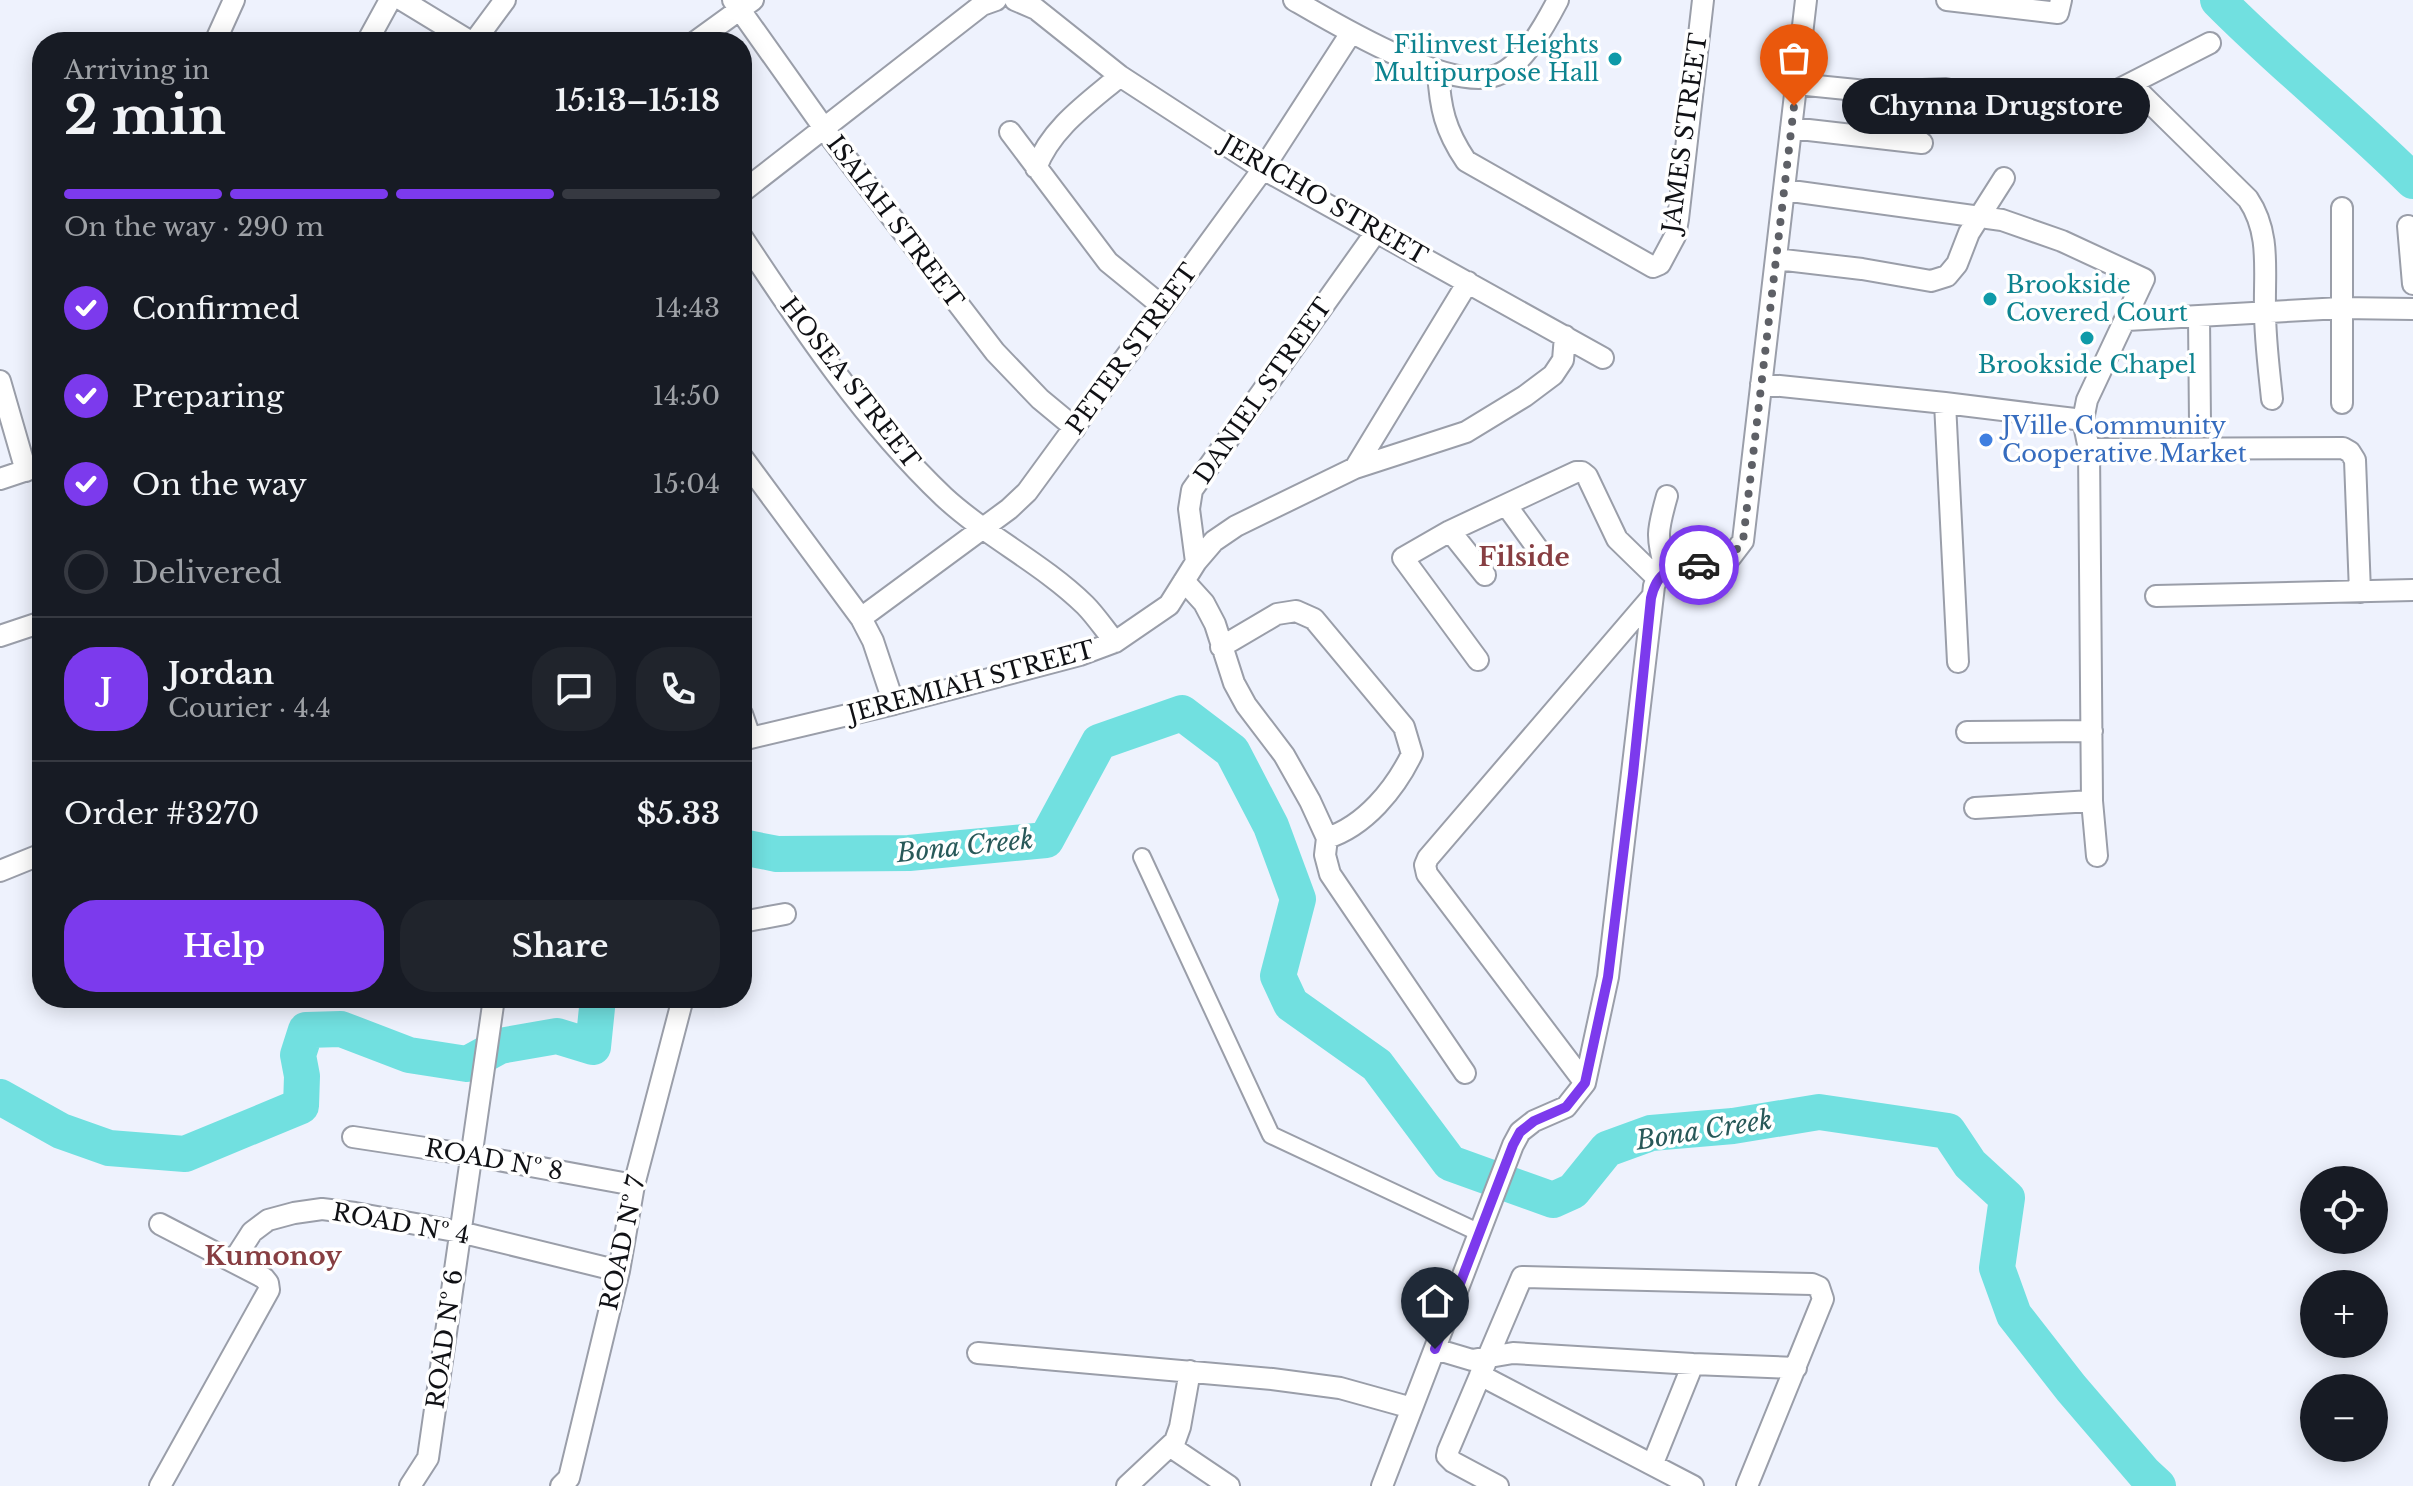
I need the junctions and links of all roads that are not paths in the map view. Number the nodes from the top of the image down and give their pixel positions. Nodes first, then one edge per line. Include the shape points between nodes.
1 (234, 0) edge
2 (390, 0) edge
3 (402, 0) edge
4 (505, 0) edge
5 (996, 0) edge
6 (1015, 0) edge
7 (1294, 0) edge
8 (1558, 0) edge
9 (1703, 0) edge
10 (1806, 0) edge
11 (1947, 0) edge
12 (2061, 0) edge
13 (742, 3) edge
14 (220, 32) edge
15 (372, 32) edge
16 (455, 32) edge
17 (480, 32) edge
18 (707, 32) edge
19 (1351, 33) junction
20 (2210, 43) dead end
21 (1438, 71) junction
22 (1120, 76) junction
23 (1797, 84) junction
24 (1946, 89) dead end
25 (1791, 128) junction
26 (824, 130) junction
27 (1010, 132) dead end
28 (1922, 143) dead end
29 (1036, 168) junction
30 (1263, 169) junction
31 (2004, 178) dead end
32 (752, 184) edge
33 (1784, 190) junction
34 (2342, 208) dead end
35 (1979, 215) junction
36 (2408, 226) dead end
37 (1376, 232) junction
38 (752, 252) edge
39 (1776, 259) junction
40 (1468, 282) junction
41 (2413, 284) edge
42 (1162, 306) junction
43 (2341, 308) junction
44 (2413, 309) edge
45 (2265, 312) junction
46 (2199, 317) junction
47 (2127, 320) junction
48 (1565, 336) junction
49 (1603, 358) dead end
50 (0, 381) edge
51 (1761, 384) junction
52 (2272, 399) dead end
53 (1945, 403) junction
54 (2342, 403) dead end
55 (2083, 420) junction
56 (2200, 424) dead end
57 (1075, 428) junction
58 (2089, 449) junction
59 (32, 463) edge
60 (1355, 468) junction
61 (32, 469) edge
62 (752, 471) edge
63 (0, 479) edge
64 (1667, 496) dead end
65 (1506, 505) junction
66 (983, 526) junction
67 (1450, 531) junction
68 (1543, 556) dead end
69 (1196, 562) junction
70 (1485, 575) dead end
71 (1662, 575) junction
72 (1184, 581) junction
73 (2413, 590) edge
74 (2360, 592) junction
75 (2156, 596) dead end
76 (1651, 598) junction
77 (861, 618) junction
78 (32, 625) edge
79 (0, 636) edge
80 (1115, 642) junction
81 (1221, 647) junction
82 (1478, 660) dead end
83 (1958, 662) dead end
84 (894, 704) junction
85 (2092, 731) junction
86 (1967, 732) dead end
87 (752, 737) edge
88 (2092, 801) junction
89 (1975, 808) dead end
90 (1327, 838) junction
91 (2097, 856) dead end
92 (1142, 857) dead end
93 (32, 858) edge
94 (0, 871) edge
95 (785, 914) dead end
96 (752, 920) edge
97 (492, 1008) edge
98 (680, 1008) edge
99 (1465, 1073) dead end
100 (1585, 1083) junction
101 (353, 1137) dead end
102 (471, 1155) junction
103 (634, 1185) junction
104 (160, 1224) dead end
105 (460, 1232) junction
106 (1480, 1233) junction
107 (234, 1260) junction
108 (619, 1271) junction
109 (1435, 1349) junction
110 (978, 1353) dead end
111 (1693, 1364) junction
112 (1484, 1366) junction
113 (1796, 1368) junction
114 (1190, 1371) junction
115 (1412, 1408) junction
116 (1171, 1447) junction
117 (1653, 1463) junction
118 (160, 1486) edge
119 (410, 1486) edge
120 (561, 1486) edge
121 (1127, 1486) edge
122 (1229, 1486) edge
123 (1382, 1486) edge
124 (1498, 1486) edge
125 (1693, 1486) edge
126 (1747, 1486) edge

1 - 14 street
2 - 15 street
3 - 16 street
4 - 17 street
5 - 26 street via 982,5
6 - 22 street, JERICHO STREET via 1036,9
7 - 19 street
8 - 21 street via 1531,47 1499,75 1459,78
9 - 21 street, JAMES STREET via 1675,236 1653,267 1466,161 1439,104
10 - 23 street
11 - 12 street via 2058,13
13 - 18 street
13 - 26 street, ISAIAH STREET
19 - 21 street
19 - 30 street, PETER STREET
20 - 45 street via 2121,89 2248,199 2259,215
22 - 29 street via 1053,136
22 - 30 street, JERICHO STREET
23 - 24 street via 1876,92
23 - 25 street
25 - 28 street
25 - 33 street
26 - 32 street
26 - 57 street, ISAIAH STREET via 995,352
27 - 29 street
29 - 42 street via 1108,262
30 - 37 street, JERICHO STREET
30 - 42 street, PETER STREET
31 - 35 street
33 - 35 street
33 - 39 street
34 - 43 street
35 - 39 street via 1957,264 1947,276 1931,281
35 - 47 street via 2062,241 2144,279
36 - 41 street
37 - 40 street, JERICHO STREET
37 - 69 street, DANIEL STREET via 1192,490 1189,509
38 - 66 street, HOSEA STREET via 902,455 947,500
39 - 51 street
40 - 48 street, JERICHO STREET
40 - 60 street
42 - 57 street, PETER STREET
43 - 44 street
43 - 45 street
43 - 54 street
45 - 46 street
45 - 52 street
46 - 47 street
46 - 56 street
47 - 55 street via 2087,400
48 - 49 street, JERICHO STREET
48 - 60 street, JEREMIAH STREET via 1563,360 1553,375 1525,396 1466,432
50 - 59 street
51 - 53 street
51 - 71 street via 1743,541 1730,558
53 - 55 street
53 - 83 street
55 - 58 street
57 - 66 street, PETER STREET via 1027,492
58 - 74 street via 2343,448 2355,460
58 - 85 street
60 - 69 street, JEREMIAH STREET via 1236,526
61 - 63 street
62 - 77 street
64 - 71 street via 1657,530
65 - 67 street
65 - 68 street
65 - 71 street via 1582,472 1617,539
66 - 77 street, PETER STREET
66 - 80 street, HOSEA STREET via 1061,584
67 - 70 street
67 - 82 street via 1403,558
69 - 72 street, JEREMIAH STREET
71 - 76 street
72 - 80 street, JEREMIAH STREET via 1169,605
72 - 81 street via 1204,603
73 - 74 street
74 - 75 street
76 - 100 street via 1608,977
76 - 100 street via 1425,865
77 - 84 street
78 - 79 street
80 - 84 street, JEREMIAH STREET
81 - 90 street via 1246,705 1284,755
81 - 90 street via 1277,614 1296,611 1314,619 1404,727 1412,754 1402,776 1373,810
84 - 87 street, JEREMIAH STREET
85 - 86 street
85 - 88 street
88 - 89 street
88 - 91 street
90 - 99 street via 1330,874
92 - 106 street via 1271,1135
93 - 94 street
95 - 96 street
97 - 102 street, ROAD № 6
98 - 103 street, ROAD № 7
100 - 106 street via 1566,1107 1520,1132
101 - 102 street, ROAD № 8
102 - 103 street, ROAD № 8
102 - 105 street, ROAD № 6
103 - 108 street, ROAD № 7
104 - 107 street
105 - 107 street, ROAD № 4 via 322,1209 268,1220 252,1232
105 - 108 street, ROAD № 4
105 - 119 street, ROAD № 6 via 428,1458
106 - 109 street
107 - 118 street via 264,1278 269,1290
108 - 120 street, ROAD № 7 via 569,1478
109 - 112 street
109 - 115 street
110 - 114 street
111 - 112 street via 1513,1353
111 - 113 street
111 - 117 street
112 - 113 street via 1518,1282 1528,1275 1812,1284 1823,1299
112 - 117 street
112 - 124 street via 1447,1456
113 - 126 street
114 - 115 street via 1340,1388
114 - 116 street
115 - 123 street
116 - 121 street
116 - 122 street
117 - 125 street

